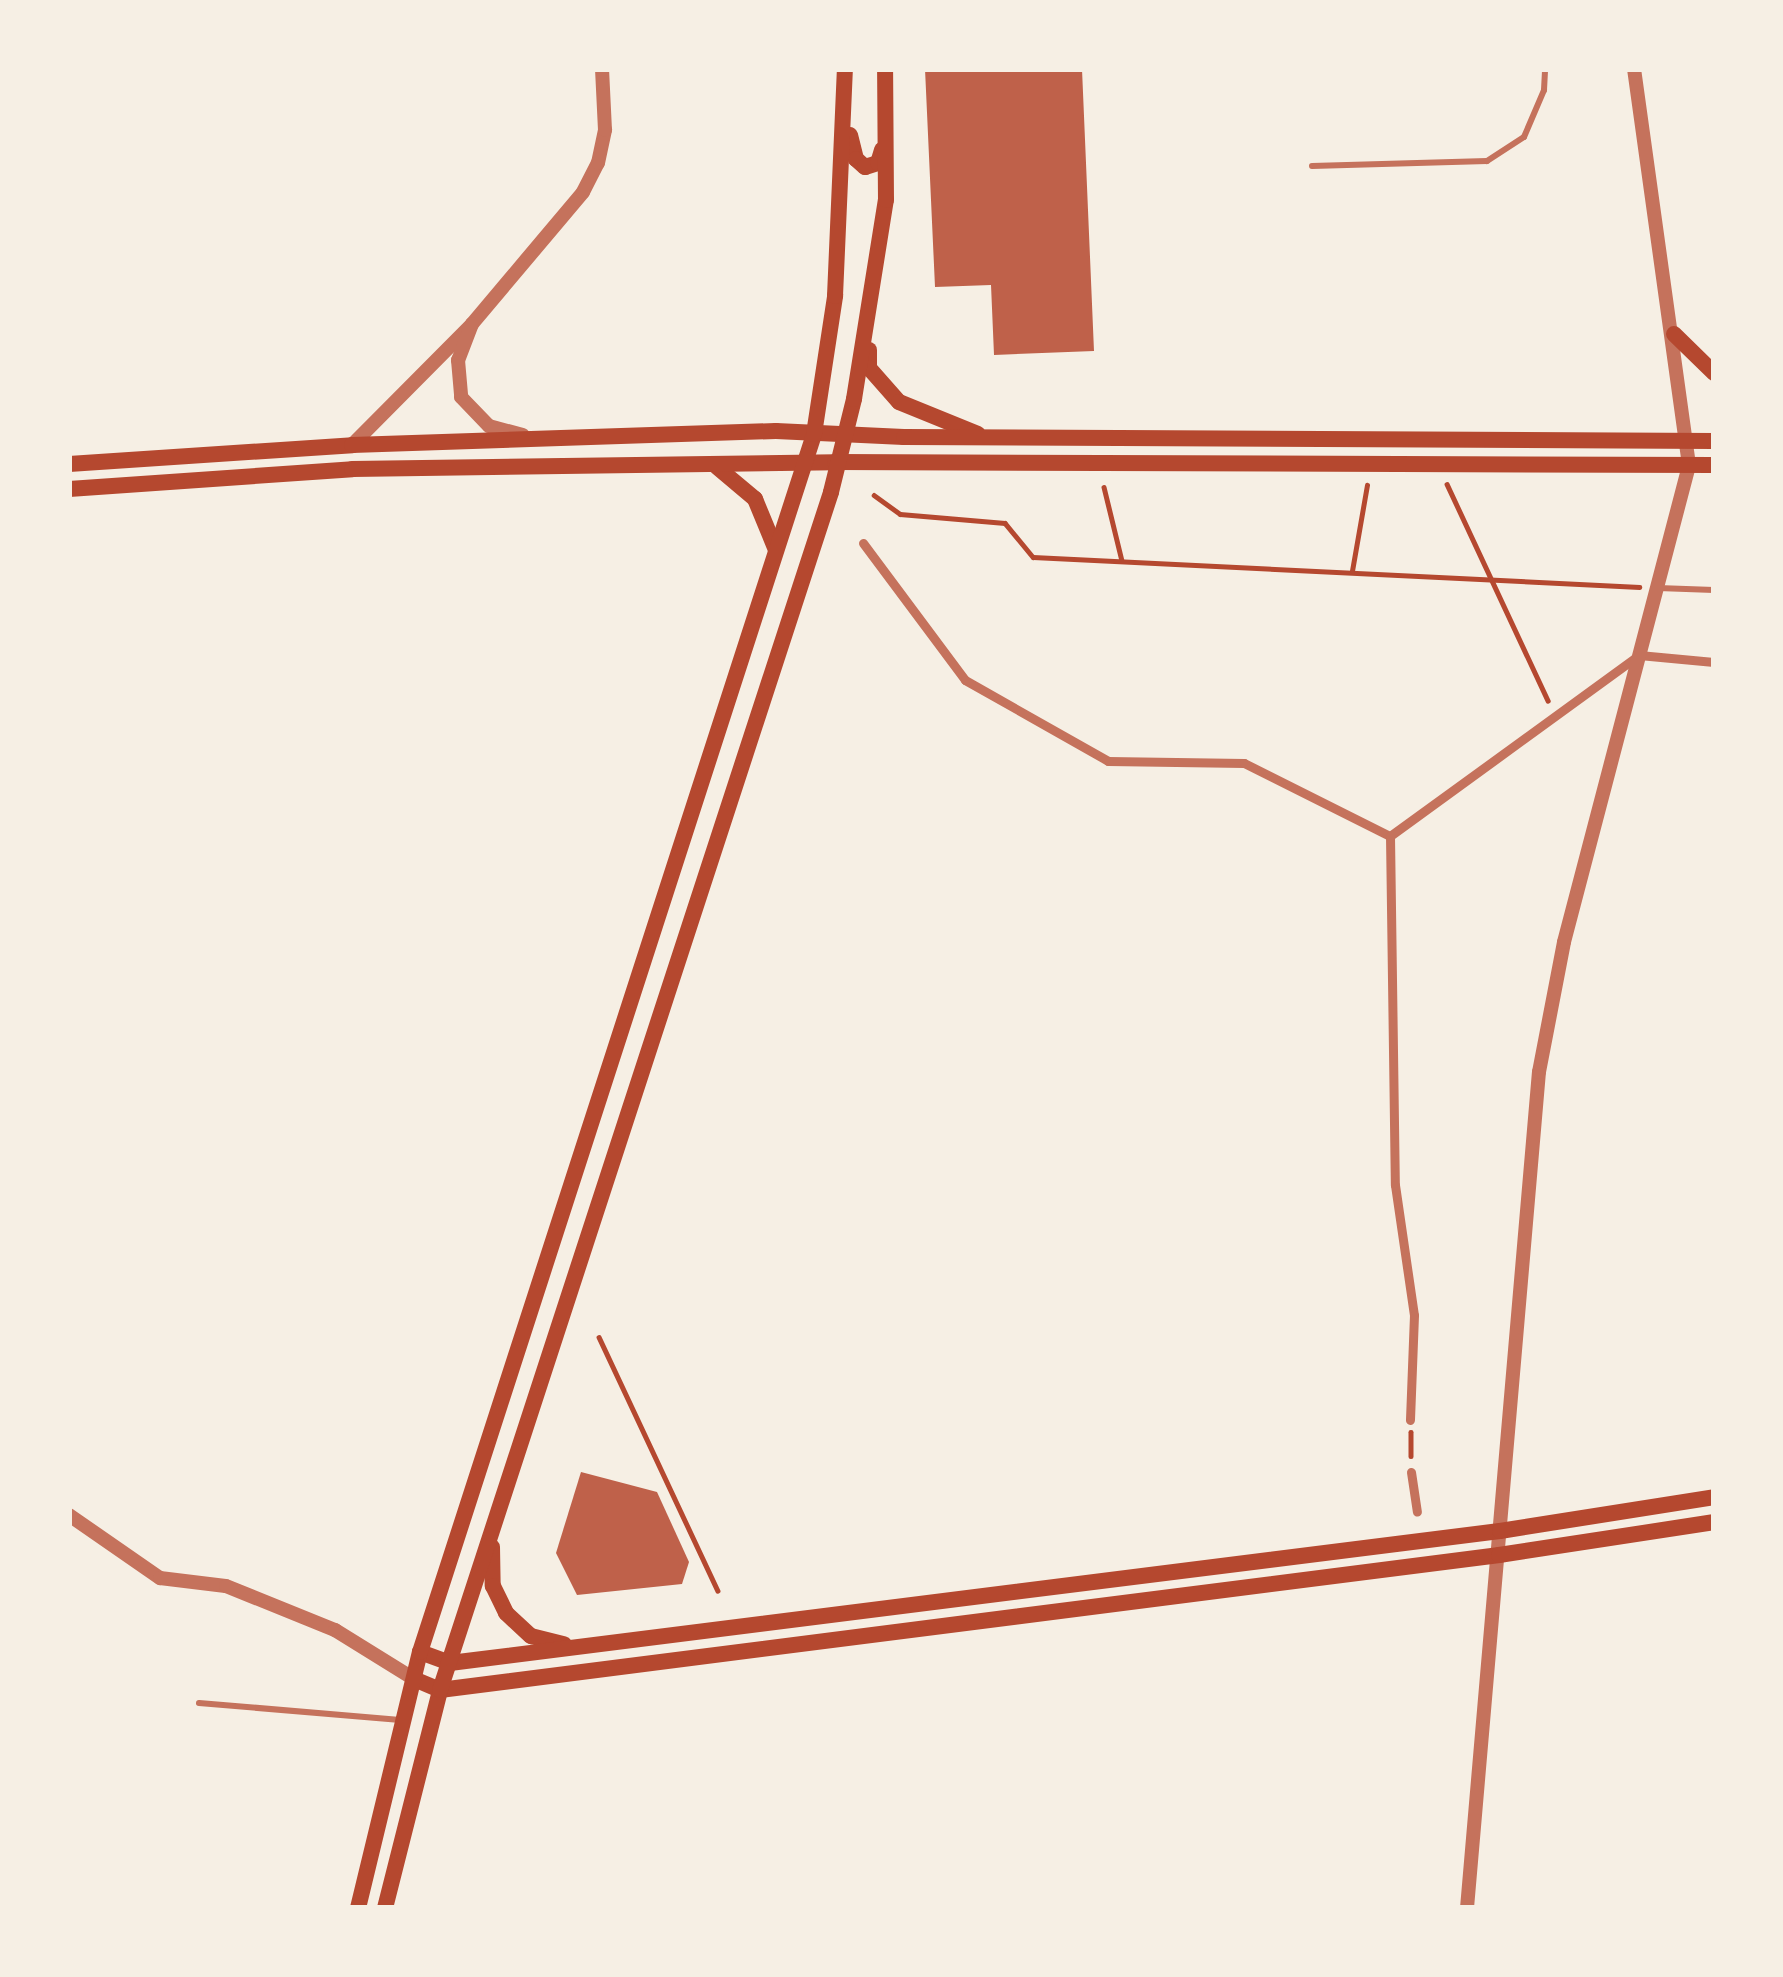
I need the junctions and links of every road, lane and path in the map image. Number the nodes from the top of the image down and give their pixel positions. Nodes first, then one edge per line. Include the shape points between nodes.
1 (602, 69) edge
2 (845, 69) edge
3 (885, 69) edge
4 (1545, 69) edge
5 (1634, 69) edge
6 (887, 115) junction
7 (846, 117) junction
8 (1312, 166) dead end
9 (868, 323) junction
10 (472, 324) junction
11 (1674, 334) junction
12 (1714, 373) edge
13 (814, 434) junction
14 (843, 436) junction
15 (985, 436) junction
16 (534, 438) junction
17 (1714, 440) edge
18 (1687, 441) junction
19 (352, 445) junction
20 (805, 462) junction
21 (836, 462) junction
22 (69, 464) edge
23 (1689, 465) junction
24 (1714, 465) edge
25 (716, 466) junction
26 (1447, 484) dead end
27 (1367, 485) dead end
28 (1104, 488) dead end
29 (69, 489) edge
30 (874, 495) dead end
31 (863, 543) dead end
32 (777, 553) junction
33 (1122, 561) junction
34 (1352, 571) junction
35 (1488, 577) junction
36 (1657, 588) junction
37 (1714, 590) edge
38 (1639, 655) junction
39 (1714, 662) edge
40 (1556, 717) junction
41 (1390, 836) junction
42 (599, 1337) dead end
43 (1411, 1420) joint
44 (1411, 1472) joint
45 (1714, 1497) edge
46 (1417, 1512) dead end
47 (69, 1514) edge
48 (1714, 1522) edge
49 (492, 1531) junction
50 (1501, 1531) junction
51 (1499, 1555) junction
52 (718, 1591) dead end
53 (576, 1647) junction
54 (420, 1652) junction
55 (450, 1663) junction
56 (414, 1679) junction
57 (440, 1690) junction
58 (199, 1703) dead end
59 (404, 1721) junction
60 (358, 1908) edge
61 (385, 1908) edge
62 (1467, 1908) edge

1 - 10 street via 605,130 584,192
2 - 7 main road
3 - 6 main road
4 - 8 lane via 1524,137 1487,161
5 - 11 street
6 - 7 main road via 881,155 871,167 856,159
6 - 9 main road via 886,200
7 - 13 main road via 835,296
9 - 14 main road
9 - 15 main road via 869,368 899,402
10 - 16 street via 458,360 461,397 489,426
10 - 19 street
11 - 12 main road
11 - 18 street
13 - 14 main road
13 - 16 main road
13 - 20 main road
14 - 15 main road
14 - 21 main road
15 - 18 main road
16 - 19 main road
17 - 18 main road
18 - 23 street
19 - 22 main road
20 - 21 main road
20 - 25 main road
20 - 32 main road
21 - 23 main road
21 - 49 main road
23 - 24 main road
23 - 36 street
25 - 29 main road via 352,469
25 - 32 main road via 755,499
26 - 35 path
27 - 34 path
28 - 33 path
30 - 33 path via 900,514 1005,523 1033,557
31 - 41 street via 965,680 1108,761 1244,763
32 - 54 main road
33 - 34 path
34 - 35 path
35 - 36 path
35 - 40 path
36 - 37 lane
36 - 38 street
38 - 39 street
38 - 40 street
38 - 50 street via 1564,942 1539,1072
40 - 41 street
41 - 43 street via 1395,1185 1414,1316
42 - 52 path
43 - 44 path
44 - 46 street
45 - 50 main road
47 - 56 street via 160,1578 226,1586 335,1630
48 - 51 main road
49 - 53 main road via 493,1586 506,1613 530,1636
49 - 55 main road
50 - 51 street
50 - 53 main road
51 - 57 main road
51 - 62 street
53 - 55 main road
54 - 55 main road
54 - 56 main road
55 - 57 main road
56 - 57 main road
56 - 59 main road
57 - 61 main road
58 - 59 lane
59 - 60 main road

